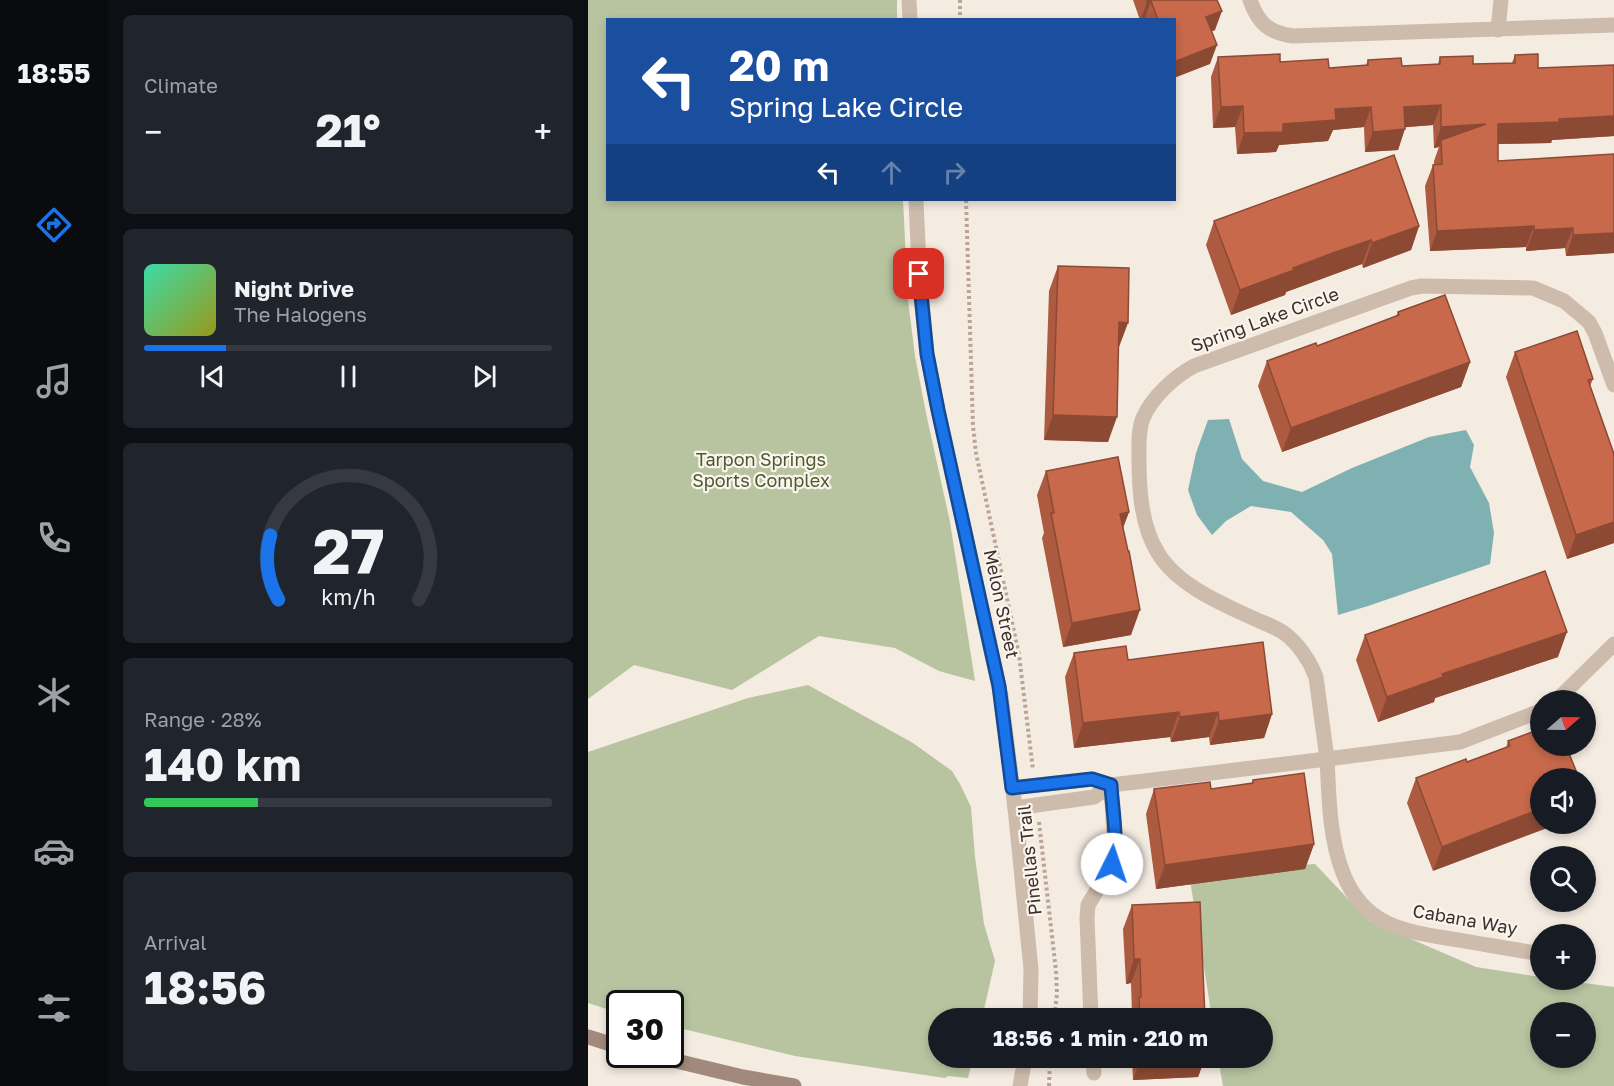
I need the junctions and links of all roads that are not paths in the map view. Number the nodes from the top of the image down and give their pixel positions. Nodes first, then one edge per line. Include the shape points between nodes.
1 (909, 0) edge
2 (1250, 0) edge
3 (1502, 0) edge
4 (910, 18) edge
5 (1614, 25) edge
6 (1498, 30) junction
7 (916, 201) edge
8 (1614, 385) edge
9 (1614, 644) edge
10 (1567, 690) edge
11 (1530, 715) edge
12 (1327, 759) junction
13 (1111, 785) junction
14 (1012, 788) junction
15 (1015, 808) junction
16 (1530, 952) edge
17 (1030, 1008) edge
18 (1090, 1008) edge
19 (588, 1037) edge
20 (606, 1043) edge
21 (684, 1063) edge
22 (1023, 1068) edge
23 (1094, 1068) edge
24 (1094, 1073) dead end
25 (794, 1086) edge
26 (1020, 1086) edge

1 - 4 street
2 - 6 street via 1262,22 1279,34
3 - 6 street
5 - 6 street
7 - 14 street, Melon Street via 927,354 999,686
8 - 12 street, Spring Lake Circle via 1592,328 1564,301 1533,288 1422,286 1207,360 1184,371 1154,402 1141,428 1139,473 1146,522 1157,551 1168,566 1193,586 1281,631 1301,651 1316,677
9 - 10 street
11 - 12 street via 1460,742
12 - 13 street
12 - 16 street, Cabana Way via 1339,862 1352,892 1366,908 1389,924 1414,933
13 - 14 street via 1092,779
13 - 15 street via 1094,797
13 - 18 street via 1115,855 1088,905 1086,918
14 - 15 street, Melon Street
15 - 17 street, Melon Street
19 - 20 main road
21 - 25 main road
22 - 26 street
23 - 24 street

